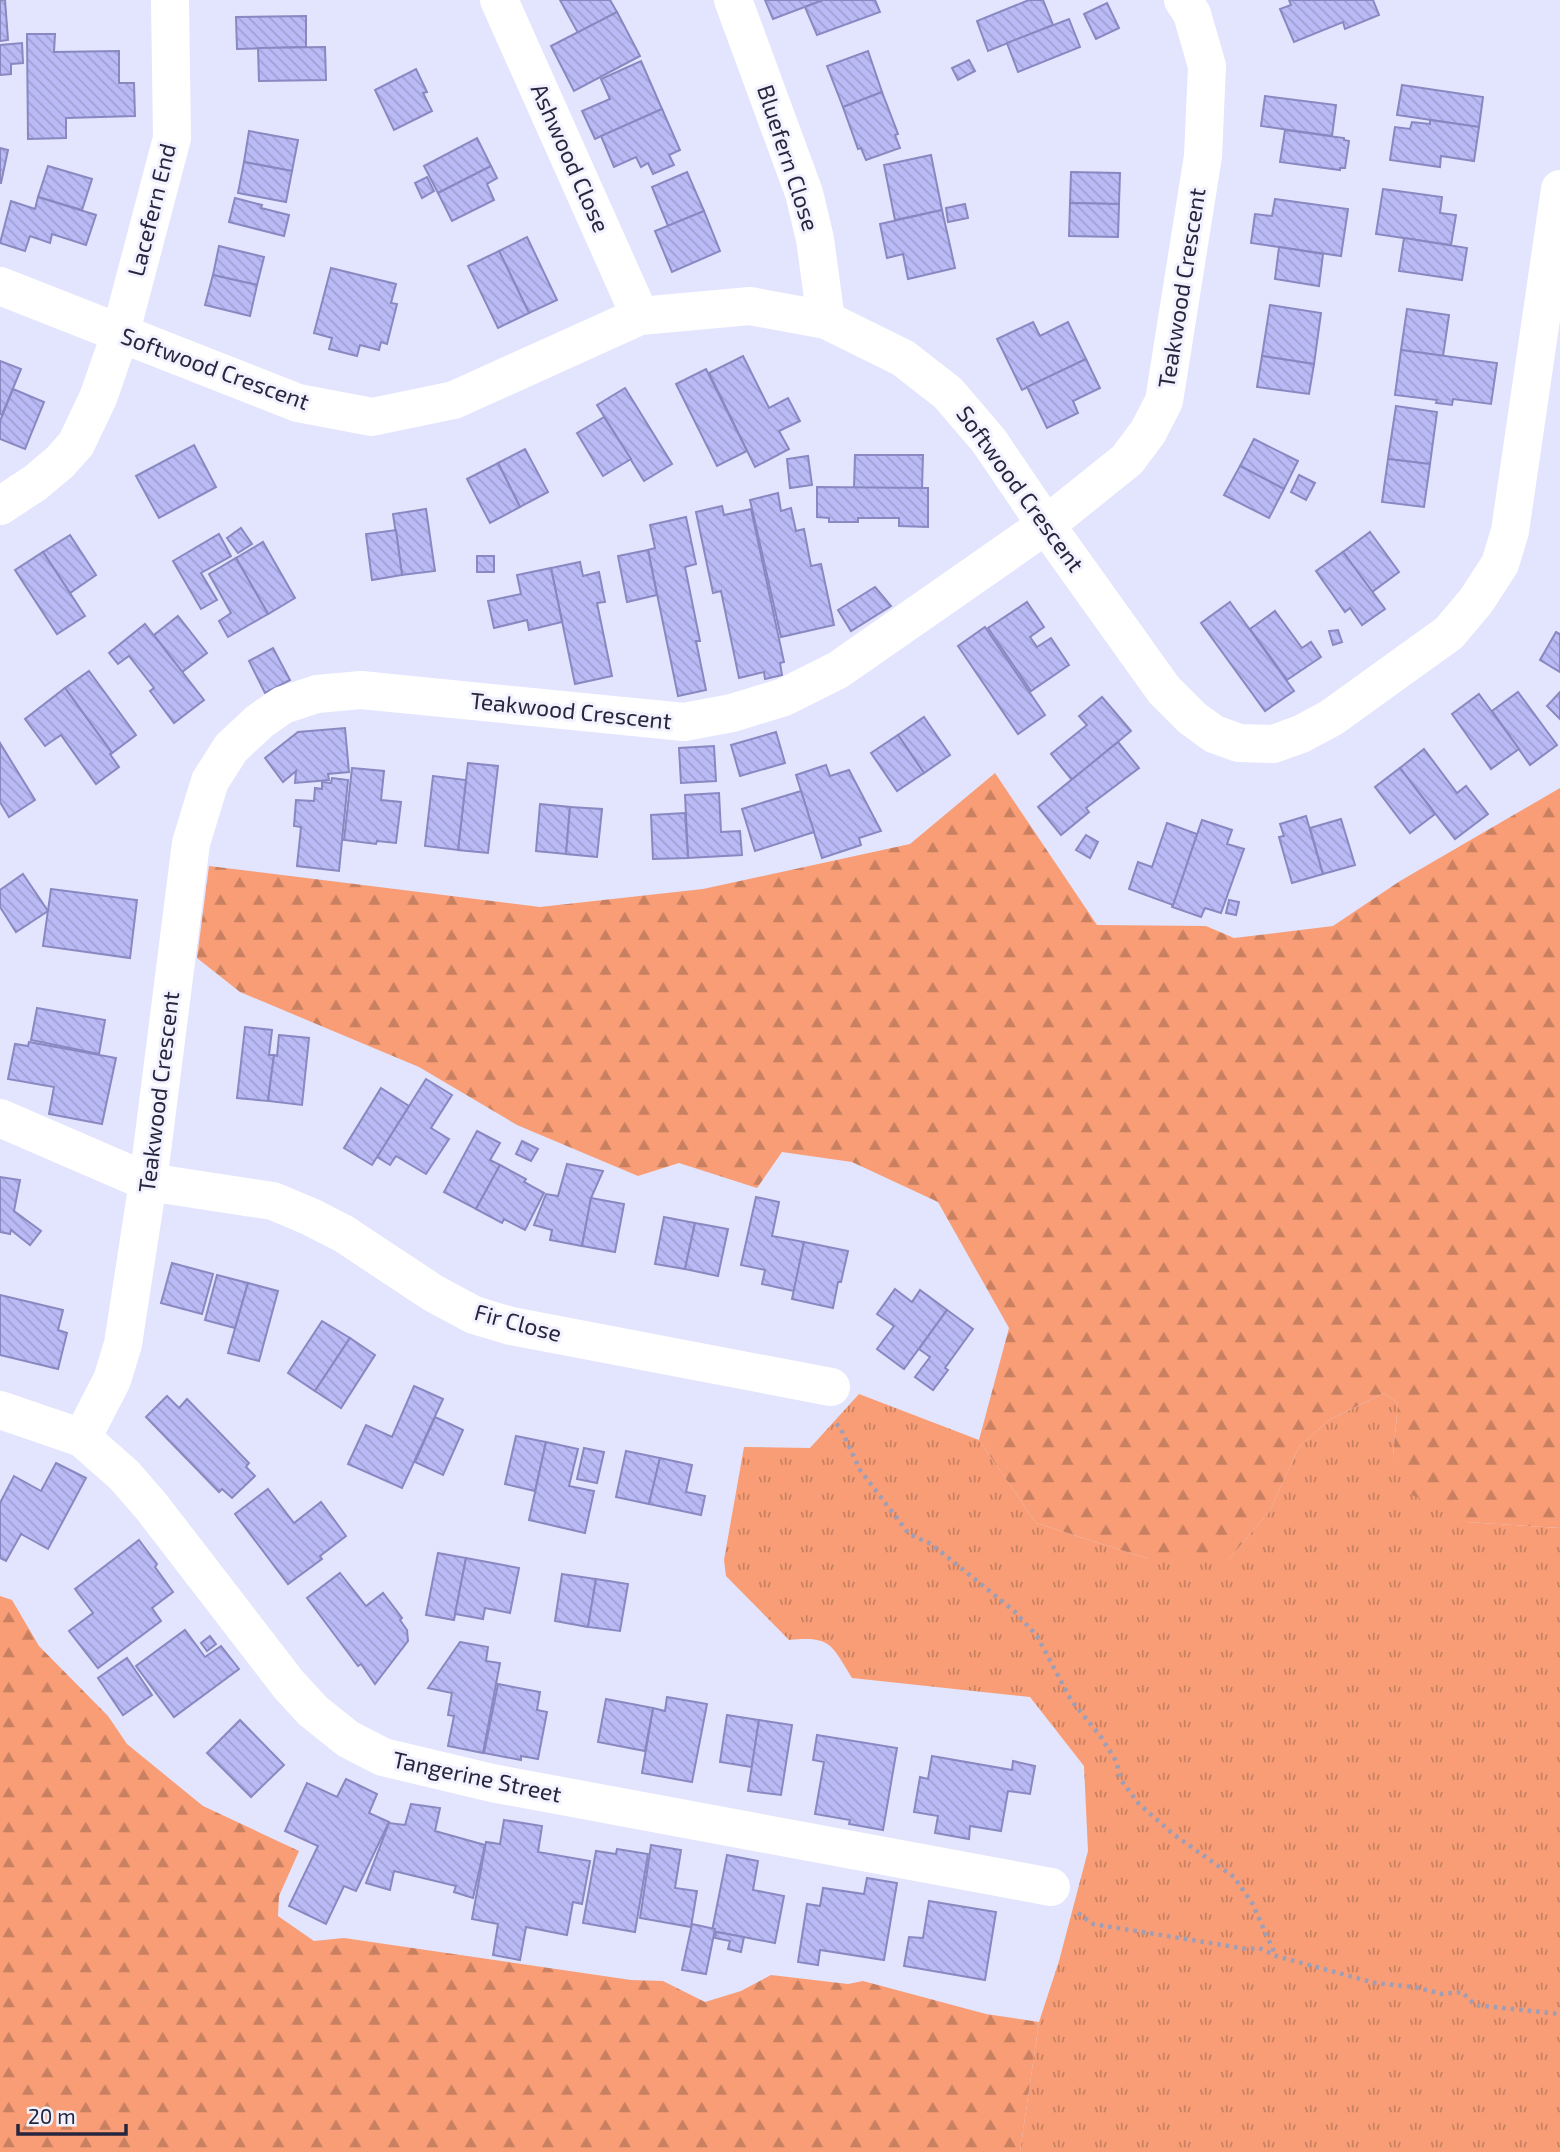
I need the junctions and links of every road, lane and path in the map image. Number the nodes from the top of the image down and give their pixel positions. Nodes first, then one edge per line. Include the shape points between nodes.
1 (170, 0) edge
2 (499, 0) edge
3 (733, 0) edge
4 (1183, 0) edge
5 (1560, 189) edge
6 (0, 286) edge
7 (640, 316) junction
8 (826, 320) junction
9 (120, 335) junction
10 (0, 506) edge
11 (1046, 524) junction
12 (0, 1118) edge
13 (148, 1182) junction
14 (815, 1384) joint
15 (0, 1410) edge
16 (82, 1438) junction
17 (1051, 1886) joint
18 (1276, 1956) junction
19 (1560, 2014) edge

1 - 9 street, Lacefern End via 172,138
2 - 7 street, Ashwood Close
3 - 8 street, Bluefern Close via 804,193
4 - 11 street, Teakwood Crescent via 1192,14 1207,66 1203,156 1164,401 1127,460
5 - 11 street, Softwood Crescent via 1510,531 1500,564 1449,633 1331,718 1273,744 1239,743 1214,734 1164,690
6 - 9 street, Softwood Crescent
7 - 8 street, Softwood Crescent via 750,306
7 - 9 street, Softwood Crescent via 454,400 372,416 298,403
8 - 11 street, Softwood Crescent via 903,358 948,393 989,441
9 - 10 street, Lacefern End via 76,444 35,483
11 - 13 street, Teakwood Crescent via 838,670 783,698 732,713 684,722 361,690 317,694 283,705 260,721 231,748 210,781 191,843
12 - 13 street, Fir Close
13 - 14 street, Fir Close via 273,1202 298,1212 344,1234 474,1315
13 - 16 street, Teakwood Crescent via 123,1344 112,1380
14 - 18 path via 819,1413 840,1426 860,1470 909,1534 931,1544 1037,1636 1071,1700 1116,1761 1121,1780 1172,1834 1234,1877 1252,1902
15 - 16 street, Tangerine Street
16 - 17 street, Tangerine Street via 151,1506 313,1711 348,1739 383,1757 492,1783
17 - 18 path via 1093,1924 1259,1948
18 - 19 path via 1375,1983 1442,1994 1462,1992 1475,2005

